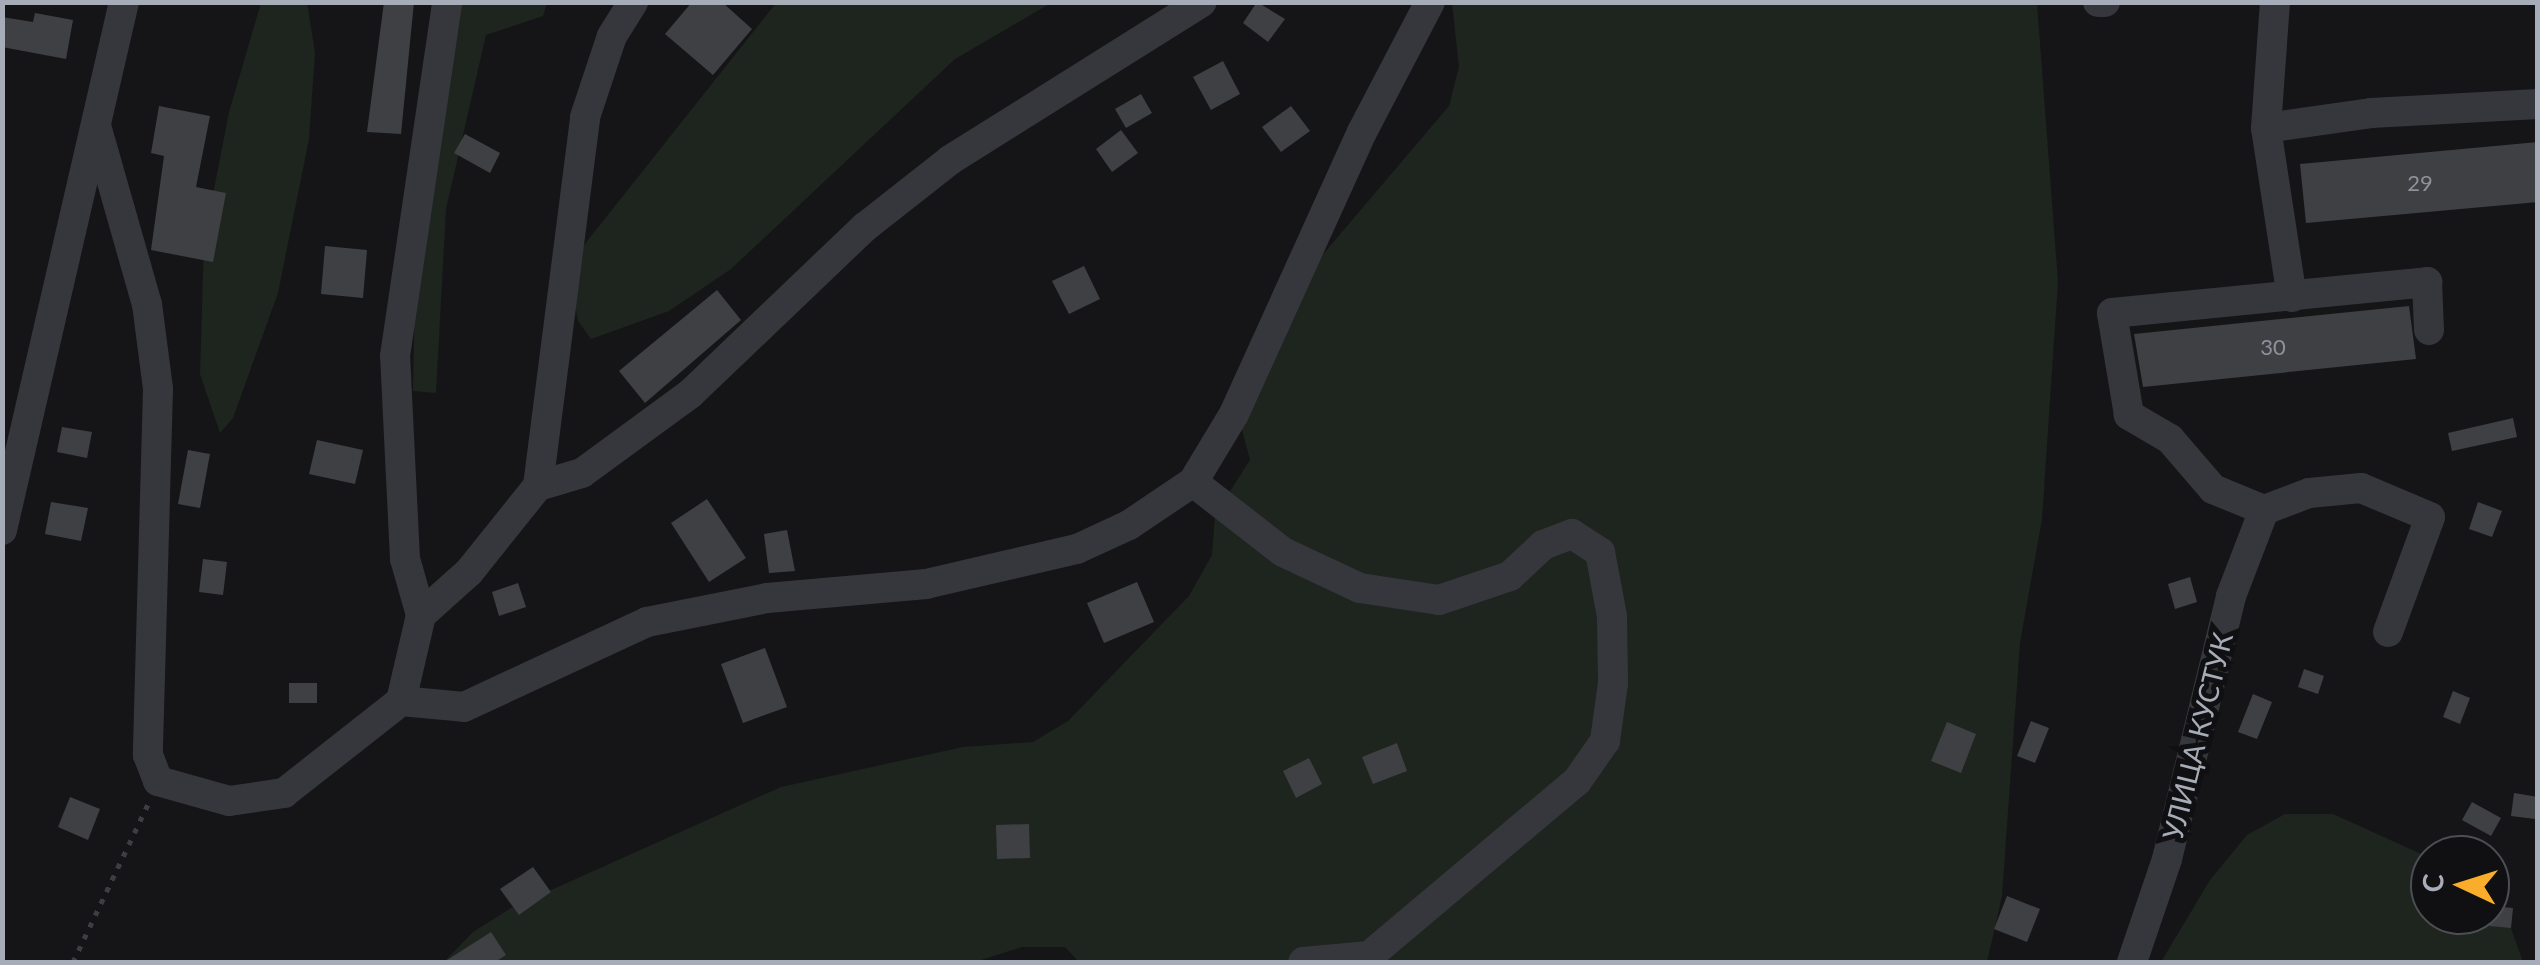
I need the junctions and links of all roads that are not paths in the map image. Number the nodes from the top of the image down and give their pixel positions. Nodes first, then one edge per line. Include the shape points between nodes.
1 (124, 2) edge
2 (447, 2) edge
3 (633, 2) edge
4 (1202, 2) edge
5 (1430, 2) edge
6 (2274, 2) edge
7 (2538, 104) edge
8 (2266, 128) junction
9 (97, 129) junction
10 (2292, 297) junction
11 (2429, 330) dead end
12 (1192, 482) junction
13 (538, 486) junction
14 (2264, 510) junction
15 (2, 530) edge
16 (421, 615) junction
17 (2388, 632) dead end
18 (401, 702) junction
19 (1303, 962) edge
20 (2132, 962) edge

1 - 9 street
2 - 16 street via 396,356 404,559
3 - 13 street via 612,36 585,117
4 - 13 street via 950,160 865,228 690,394 582,473
5 - 12 street via 1362,132 1234,414
6 - 8 street
7 - 8 street
8 - 10 street
9 - 15 street
9 - 18 street via 147,304 158,388 160,487 147,730 158,782 229,801 284,792
10 - 11 street via 2427,282
10 - 14 street via 2112,314 2129,415 2170,439 2213,488
12 - 18 street via 1077,550 926,584 768,598 647,622 464,707
12 - 19 street via 1284,552 1360,588 1438,600 1510,576 1543,545 1572,534 1600,552 1612,616 1613,683 1605,741 1577,781 1370,956
13 - 16 street via 469,572
14 - 17 street via 2308,493 2362,488 2430,517
14 - 20 street, УЛИЦА КУСТУК via 2231,596 2167,859
16 - 18 street

